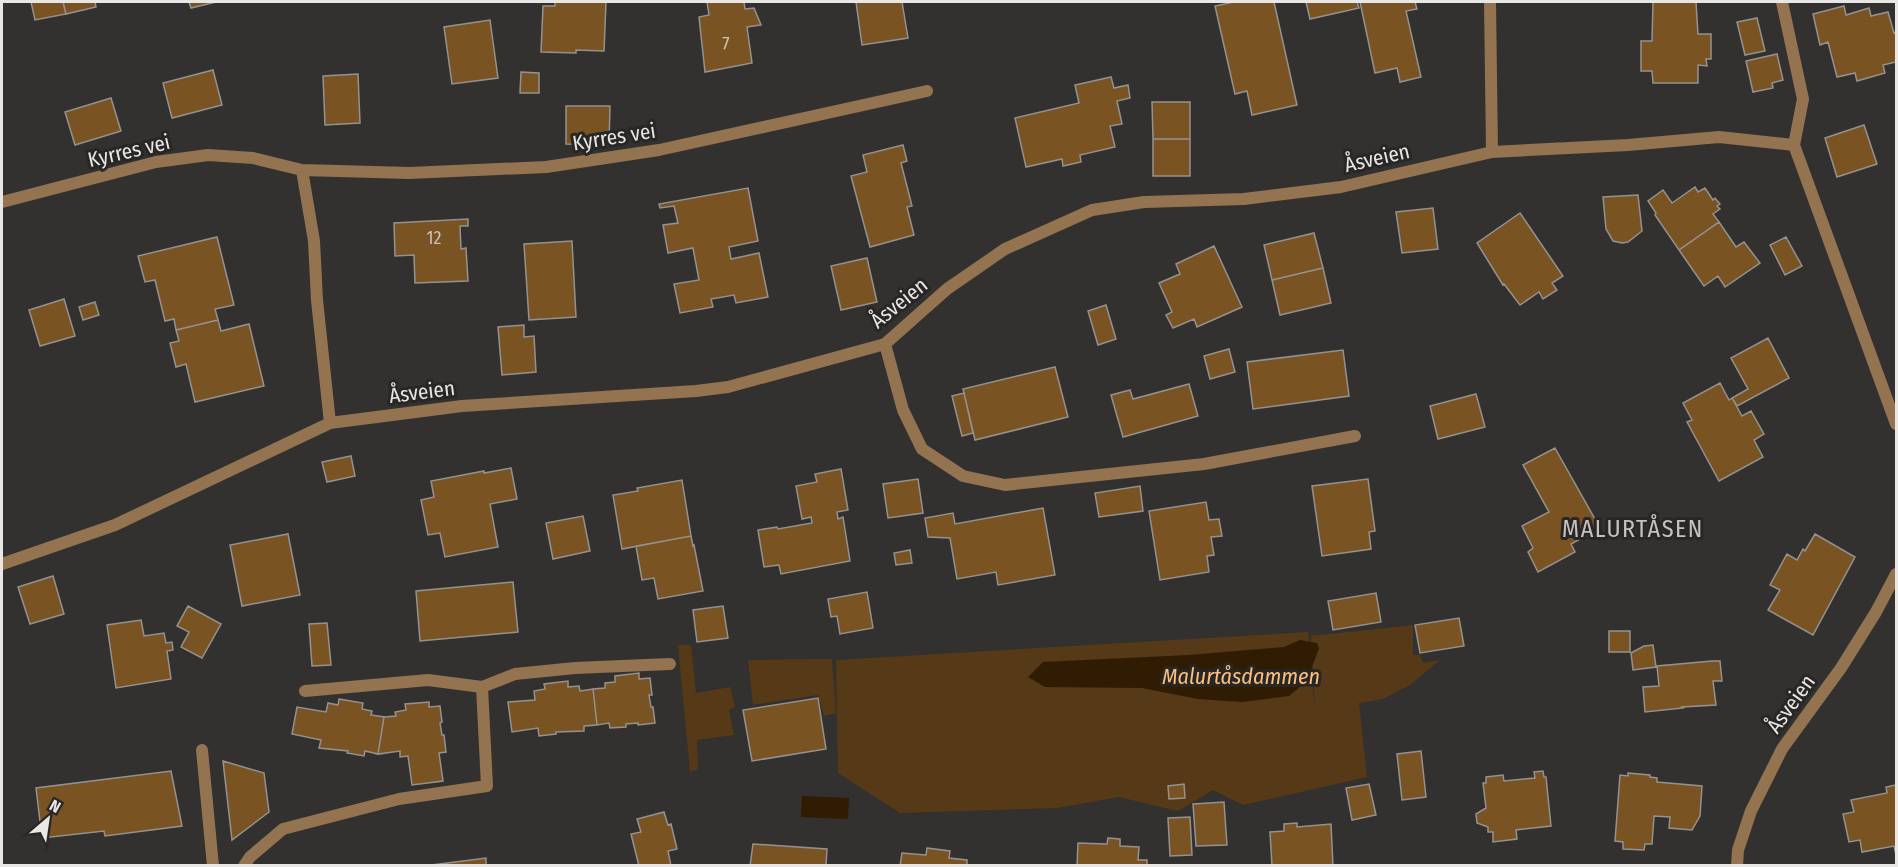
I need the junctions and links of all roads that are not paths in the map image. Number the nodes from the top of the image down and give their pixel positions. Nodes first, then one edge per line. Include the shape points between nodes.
1 (1490, 2) edge
2 (1782, 2) edge
3 (927, 91) dead end
4 (1794, 145) junction
5 (1492, 152) junction
6 (302, 170) junction
7 (2, 202) edge
8 (885, 344) junction
9 (330, 423) junction
10 (1896, 424) edge
11 (1355, 436) dead end
12 (2, 564) edge
13 (1896, 574) edge
14 (670, 664) dead end
15 (482, 687) junction
16 (305, 691) dead end
17 (202, 750) dead end
18 (213, 866) edge
19 (244, 866) edge
20 (1737, 866) edge

1 - 5 street
2 - 4 street via 1803,99
3 - 6 street, Kyrres vei via 659,150 546,167 409,173
4 - 5 street, Åsveien via 1719,137
4 - 10 street
5 - 8 street, Åsveien via 1341,187 1244,199 1144,202 1092,210 1005,249 947,289
6 - 7 street, Kyrres vei via 253,158 208,155 156,162
6 - 9 street via 314,241 316,300
8 - 9 street, Åsveien via 728,387 462,406
8 - 11 street via 903,410 922,449 963,477 1005,485 1204,464
9 - 12 street, Åsveien via 116,525
13 - 20 street, Åsveien via 1841,668 1782,749 1751,811
14 - 15 street via 515,674
15 - 16 street via 428,680
15 - 19 street via 487,786 399,800 283,829
17 - 18 street

